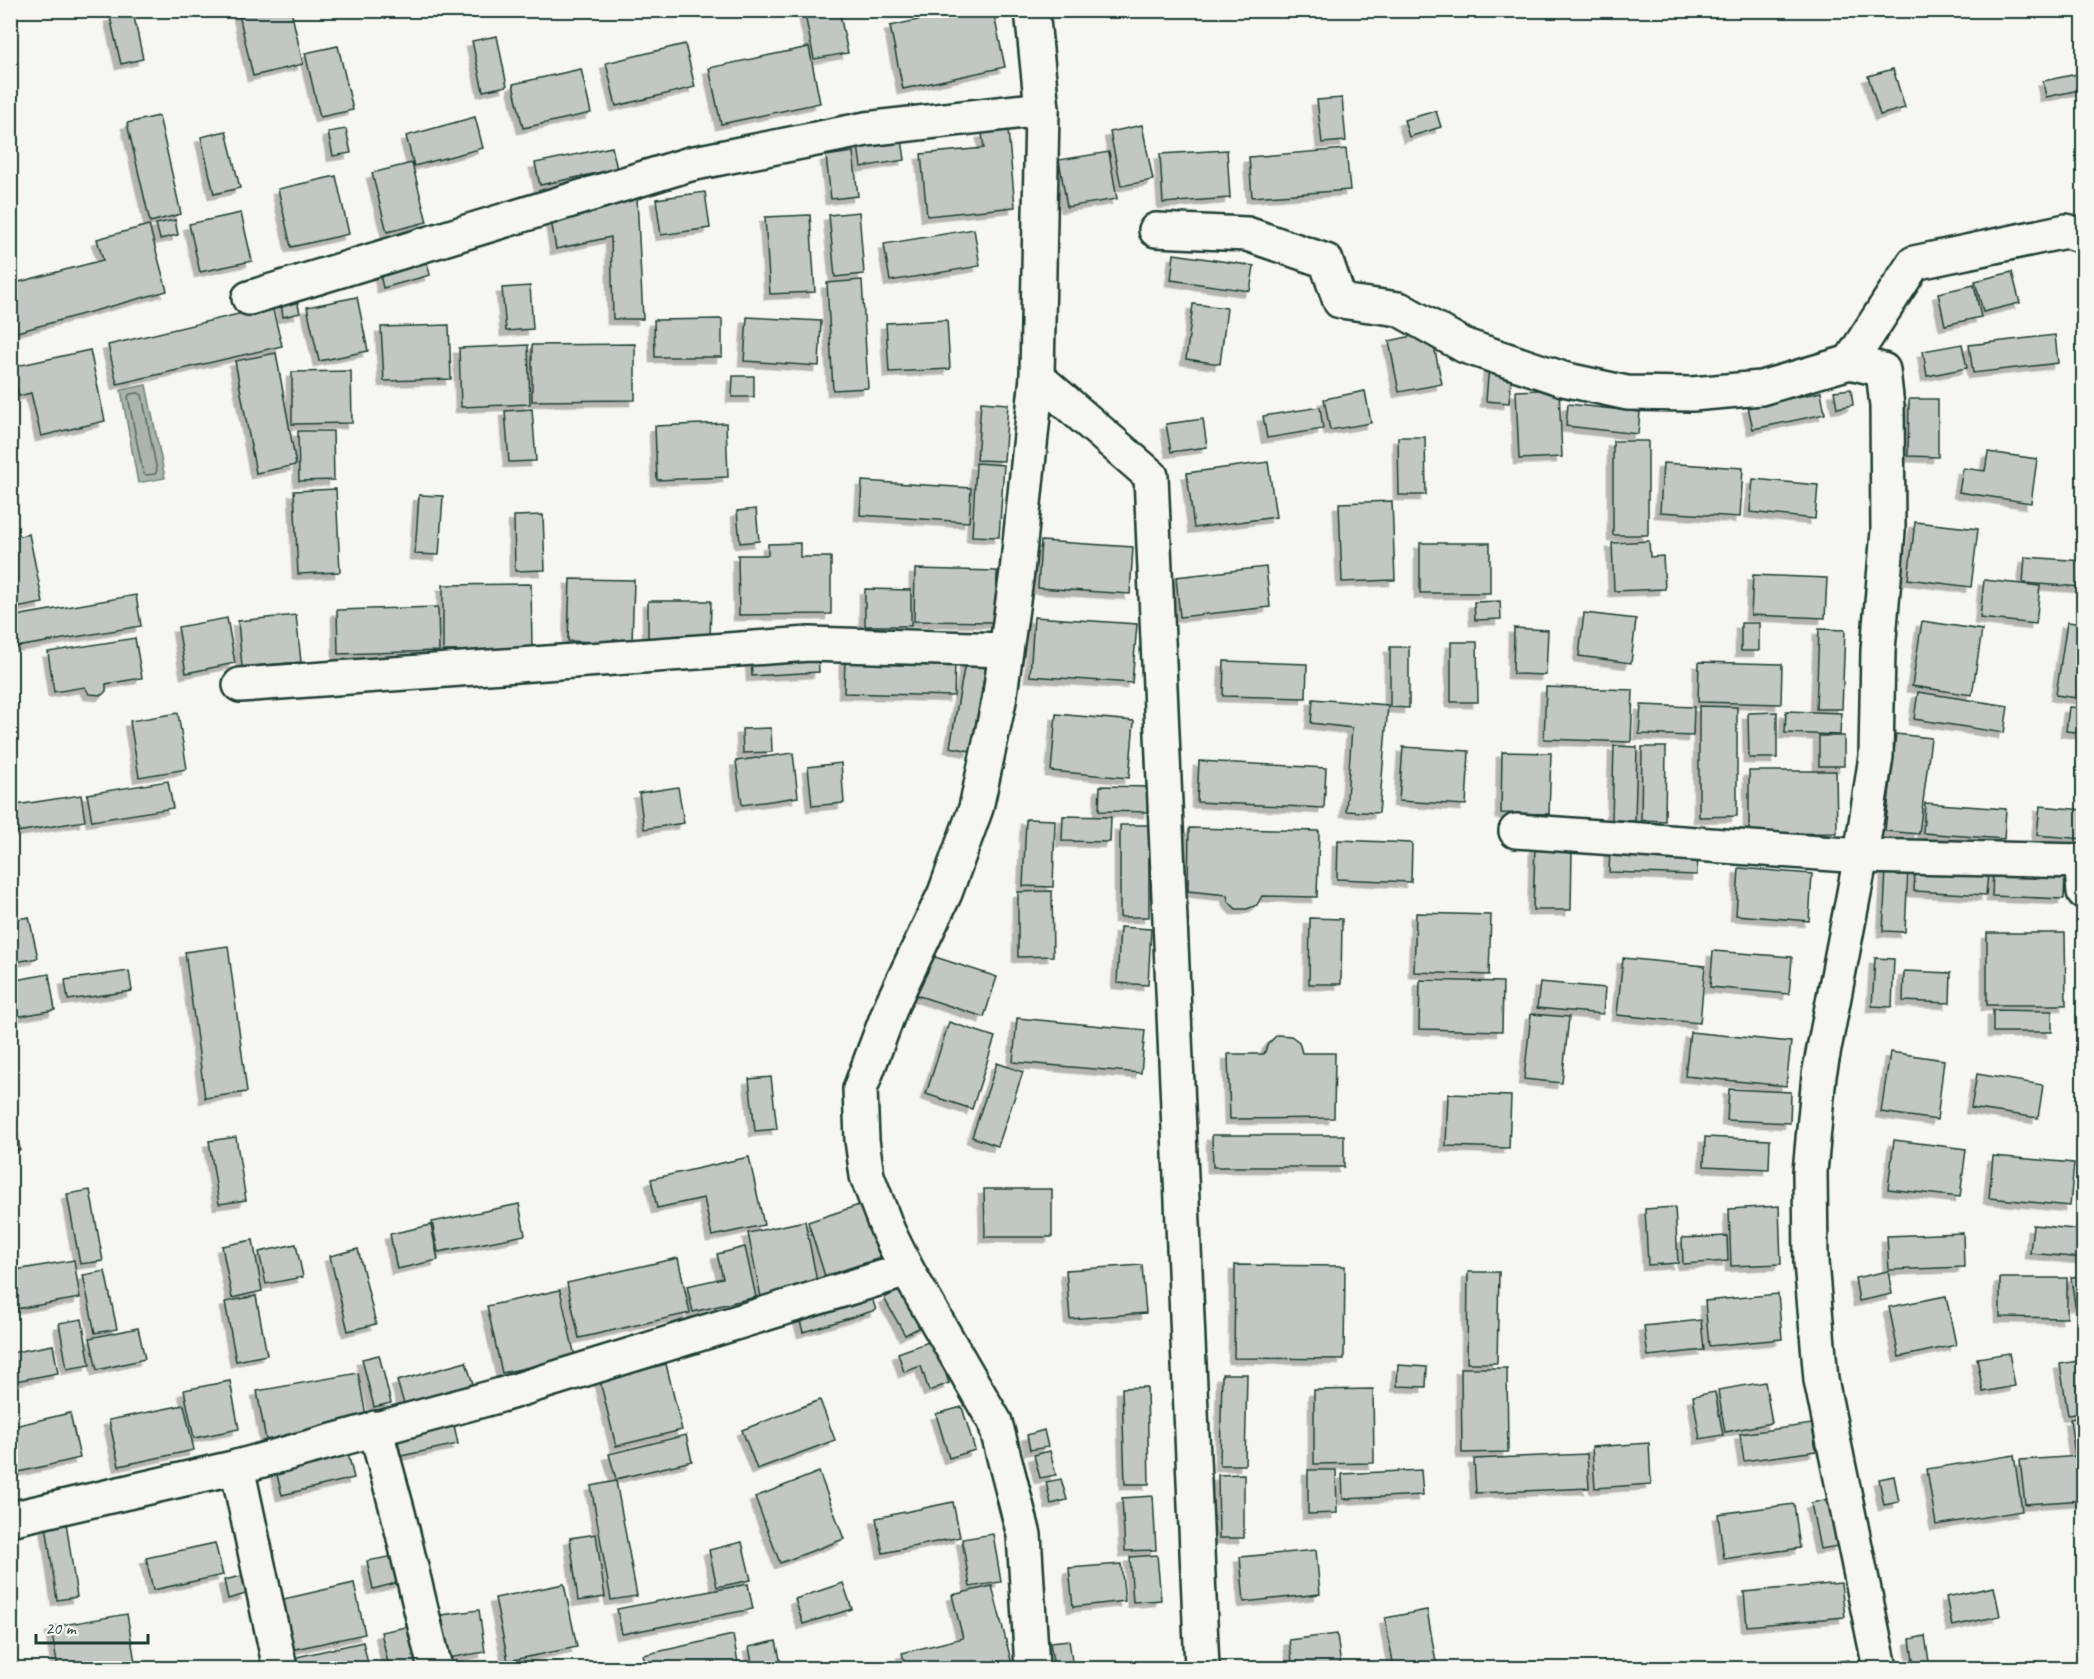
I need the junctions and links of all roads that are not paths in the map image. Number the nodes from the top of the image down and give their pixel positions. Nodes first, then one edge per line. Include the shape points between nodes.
1 (1032, 10) edge
2 (1042, 109) junction
3 (1156, 230) dead end
4 (2084, 236) edge
5 (249, 298) dead end
6 (1850, 362) junction
7 (1037, 377) junction
8 (1006, 650) junction
9 (240, 685) dead end
10 (1516, 831) dead end
11 (1861, 856) junction
12 (2083, 872) edge
13 (907, 1270) junction
14 (375, 1428) junction
15 (237, 1467) junction
16 (10, 1519) edge
17 (280, 1668) edge
18 (435, 1668) edge
19 (1032, 1668) edge
20 (1202, 1668) edge
21 (1880, 1668) edge

1 - 2 street
2 - 5 street via 866,129 690,164
2 - 7 street
3 - 6 street via 1247,234 1326,261 1340,301 1399,309 1465,346 1563,379 1627,393 1692,394 1761,388
4 - 6 street via 2066,231 1914,263
6 - 11 street via 1883,370 1887,406 1888,531 1878,651 1876,756
7 - 8 street
7 - 20 street via 1151,476
8 - 9 street via 809,645
8 - 13 street via 976,808 945,893 892,1004 860,1089 867,1176
10 - 11 street
11 - 12 street
11 - 21 street via 1819,1076 1810,1172 1811,1262 1821,1380
13 - 14 street via 501,1395
13 - 19 street via 995,1422 1024,1535
14 - 15 street
14 - 18 street
15 - 16 street
15 - 17 street

